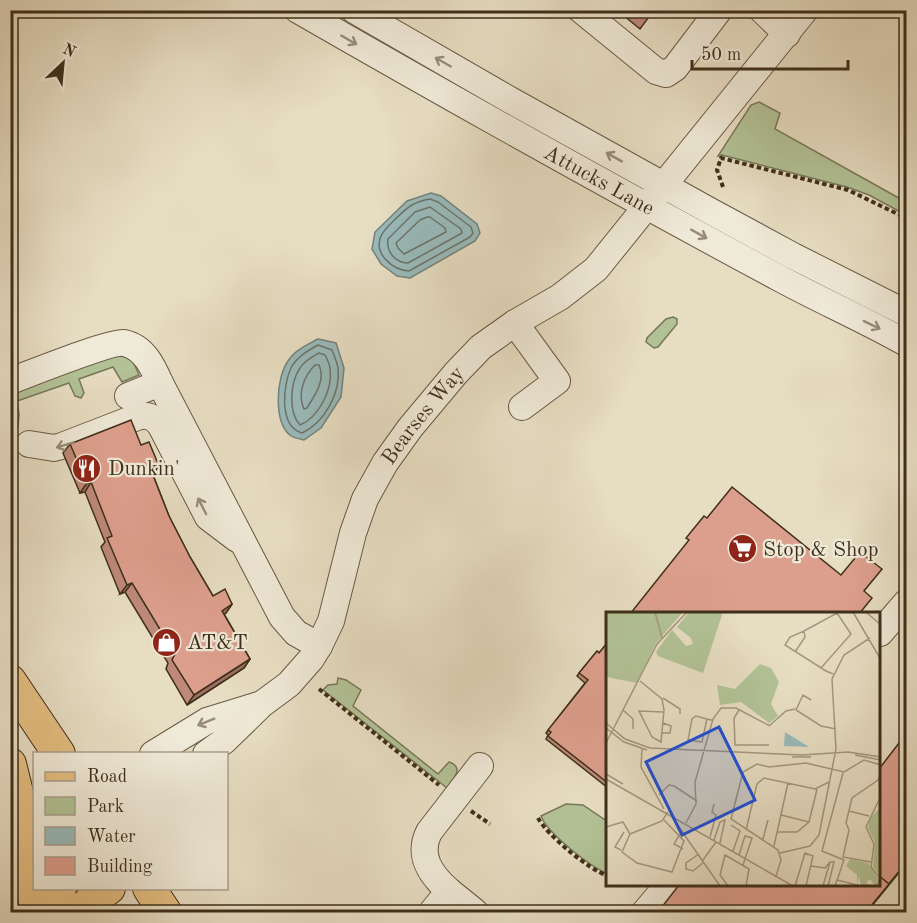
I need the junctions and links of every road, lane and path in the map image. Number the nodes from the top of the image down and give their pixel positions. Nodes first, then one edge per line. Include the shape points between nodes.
1 (298, 10) edge
2 (354, 10) edge
3 (581, 10) edge
4 (719, 10) edge
5 (762, 10) edge
6 (805, 10) edge
7 (787, 34) junction
8 (665, 186) junction
9 (723, 187) dead end
10 (647, 207) junction
11 (906, 218) edge
12 (906, 314) edge
13 (515, 323) junction
14 (906, 343) edge
15 (10, 381) edge
16 (160, 383) junction
17 (128, 396) dead end
18 (522, 407) dead end
19 (29, 444) dead end
20 (244, 545) junction
21 (906, 603) edge
22 (881, 631) edge
23 (319, 646) junction
24 (10, 681) edge
25 (319, 689) dead end
26 (262, 704) junction
27 (59, 752) edge
28 (155, 752) edge
29 (208, 752) edge
30 (10, 764) edge
31 (480, 766) dead end
32 (444, 789) dead end
33 (481, 804) dead end
34 (464, 806) dead end
35 (474, 813) junction
36 (538, 818) dead end
37 (468, 820) dead end
38 (490, 825) dead end
39 (32, 844) edge
40 (33, 861) edge
41 (606, 875) edge
42 (665, 887) edge
43 (35, 890) edge
44 (60, 890) edge
45 (107, 890) edge
46 (150, 890) edge
47 (449, 891) junction
48 (36, 912) edge
49 (56, 912) edge
50 (79, 912) edge
51 (165, 912) edge
52 (432, 912) edge
53 (475, 912) edge
54 (645, 912) edge

1 -> 10 street, Attucks Lane
8 -> 2 street, Attucks Lane
3 - 4 street via 656,71 666,74 675,68
5 - 7 street
6 - 7 street, Bearses Way
7 - 8 street, Bearses Way
8 - 10 street, Bearses Way
8 - 12 street, Attucks Lane
9 - 11 path via 717,170 721,158 848,190
10 - 13 street, Bearses Way via 586,278
10 -> 14 street, Attucks Lane
13 - 18 street via 557,381
13 - 23 street, Bearses Way via 481,347 456,373 380,471 358,517 331,621
15 - 16 street via 124,343 141,352
16 - 17 street
16 - 20 street
20 -> 19 street via 207,517 161,426 151,417 137,417 54,448
20 - 23 street via 288,625
21 - 22 street
23 - 26 street, Bearses Way via 289,684
24 - 27 main road
25 - 32 path
26 -> 28 street, Bearses Way via 207,721
26 - 29 street, Bearses Way
30 - 39 main road
31 - 47 street via 425,839 424,855 429,869
33 - 35 path
34 - 35 path
35 - 37 path
35 - 38 path
36 - 41 path via 556,840
39 - 40 main road
42 - 54 street
43 - 48 main road
44 - 49 main road
45 - 50 main road
46 - 51 main road
47 - 52 street
47 - 53 street

